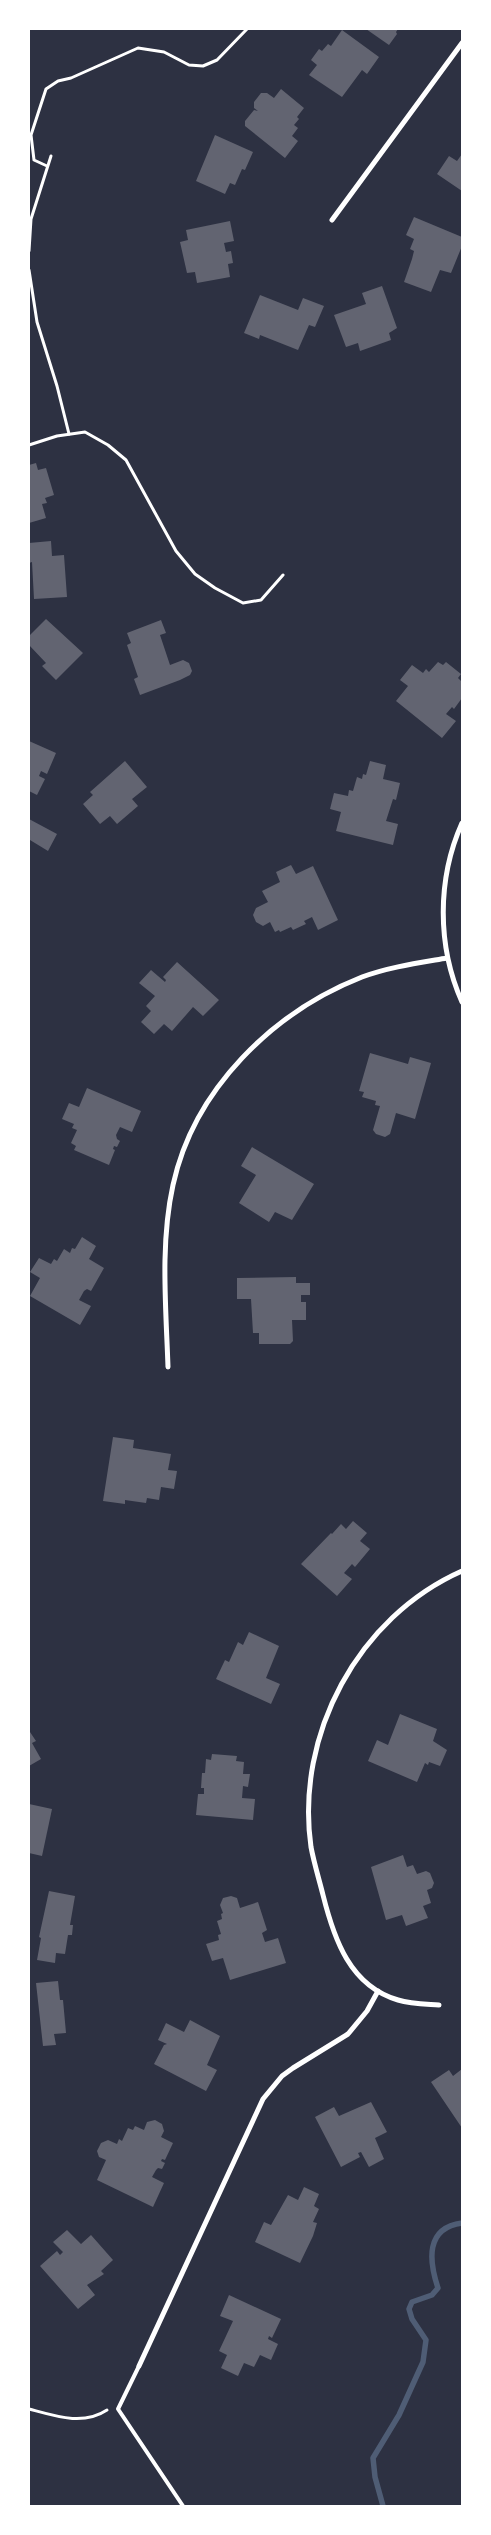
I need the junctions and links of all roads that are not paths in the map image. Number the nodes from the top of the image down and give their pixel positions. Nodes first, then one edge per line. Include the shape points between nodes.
1 (462, 43) edge
2 (332, 220) dead end
3 (462, 822) edge
4 (447, 958) junction
5 (462, 1002) edge
6 (168, 1367) dead end
7 (462, 1571) edge
8 (378, 1992) junction
9 (439, 2005) dead end
10 (139, 2366) joint
11 (183, 2506) edge

1 - 2 street
3 - 4 street via 446,884 444,937
4 - 5 street
4 - 6 street via 383,970 320,996 273,1028 216,1091 191,1132 169,1209 165,1257
7 - 8 street via 414,1601 378,1632 364,1649 338,1688 314,1754 309,1800 311,1847 331,1928 339,1947 358,1975
8 - 9 street via 400,2001
8 - 10 street via 368,2011 348,2034 282,2076 263,2100
10 - 11 lane via 118,2409

